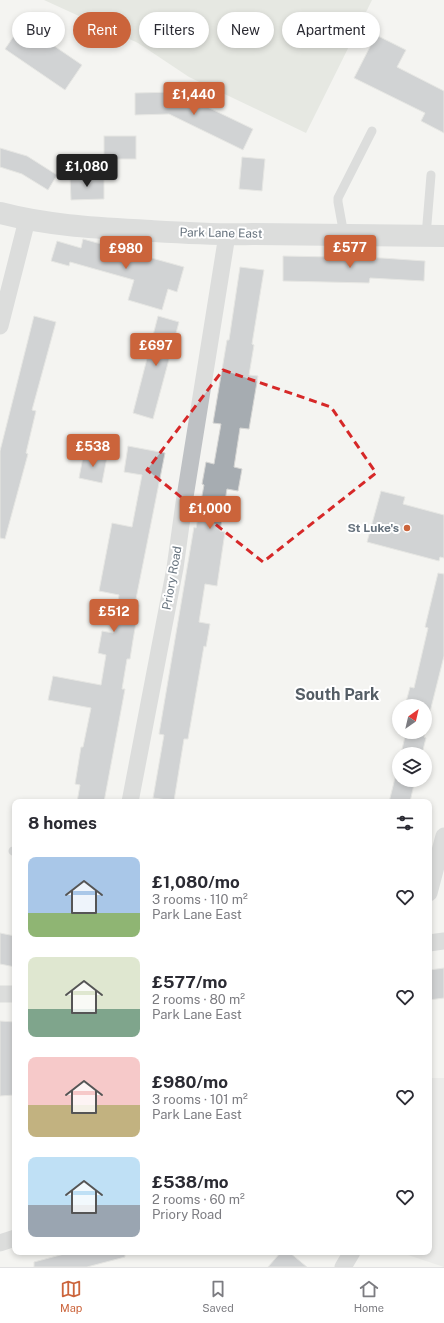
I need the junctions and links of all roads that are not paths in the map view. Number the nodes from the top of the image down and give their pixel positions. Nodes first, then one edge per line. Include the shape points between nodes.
1 (372, 130) dead end
2 (431, 176) dead end
3 (0, 213) edge
4 (27, 220) junction
5 (227, 235) junction
6 (344, 235) junction
7 (435, 236) edge
8 (0, 326) edge
9 (131, 799) edge
10 (444, 836) edge
11 (432, 882) edge
12 (444, 941) edge
13 (432, 943) edge
14 (0, 994) edge
15 (12, 994) edge
16 (12, 1239) edge
17 (0, 1243) edge
18 (350, 1255) edge
19 (343, 1267) edge

1 - 6 lane via 338,198
2 - 7 lane
3 - 4 street, Park Lane East
4 - 5 street, Park Lane East via 101,228
4 - 8 street
5 - 6 street, Park Lane East
5 - 9 street, Priory Road via 175,568
6 - 7 street, Park Lane East
10 - 11 street
12 - 13 street
14 - 15 street
16 - 17 street
18 - 19 street

